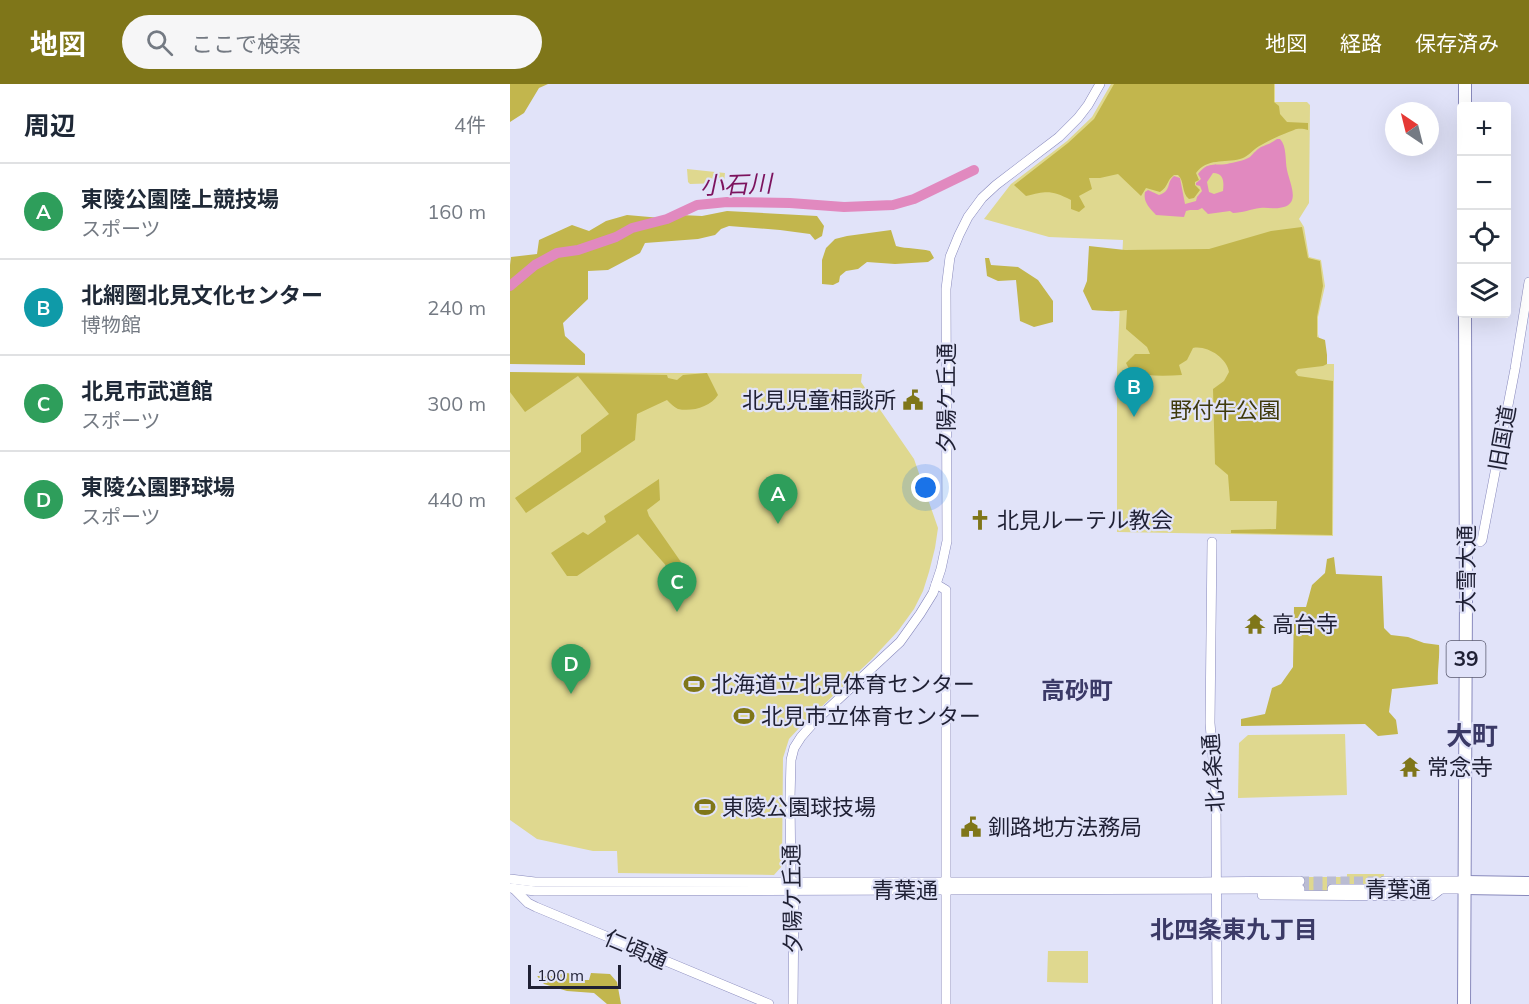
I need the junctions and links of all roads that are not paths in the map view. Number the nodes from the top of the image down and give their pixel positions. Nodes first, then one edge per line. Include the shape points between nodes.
1 (1100, 84) edge
2 (1466, 84) edge
3 (1466, 102) edge
4 (1529, 282) edge
5 (1465, 318) edge
6 (1212, 542) dead end
7 (1466, 542) junction
8 (936, 584) junction
9 (1384, 881) tunnel mouth
10 (1529, 882) edge
11 (511, 885) edge
12 (1300, 885) tunnel mouth
13 (1465, 885) junction
14 (792, 886) junction
15 (946, 886) junction
16 (1216, 886) junction
17 (1332, 889) tunnel mouth
18 (1441, 889) junction
19 (1529, 890) edge
20 (768, 1004) edge
21 (793, 1004) edge
22 (946, 1004) edge
23 (1217, 1004) edge
24 (1464, 1004) edge

1 - 8 street, 夕陽ケ丘通 via 1078,118 982,198 968,217 950,257 946,289 947,541
2 - 3 highway
4 - 7 street, 旧国道 via 1482,540
5 - 7 highway, 大雪大通 / 39
6 - 16 street, 北4条通 via 1210,723 1216,794
7 - 13 highway, 大雪大通 / 39
8 - 14 street, 夕陽ケ丘通 via 900,642 815,721 794,748
8 - 15 street via 946,590
9 - 13 street, 青葉通
10 - 13 main road
11 - 14 street, 青葉通 via 535,882
11 - 20 street, 仁頃通 via 536,907
12 - 16 street, 青葉通
13 - 18 street, 青葉通
13 - 19 main road
13 - 24 highway, 大雪大通 / 39
14 - 15 street, 青葉通
14 - 21 street, 夕陽ケ丘通
15 - 16 street, 青葉通
15 - 22 street
16 - 18 street via 1232,895 1432,896
16 - 23 street, 北4条通
17 - 18 street, 青葉通

